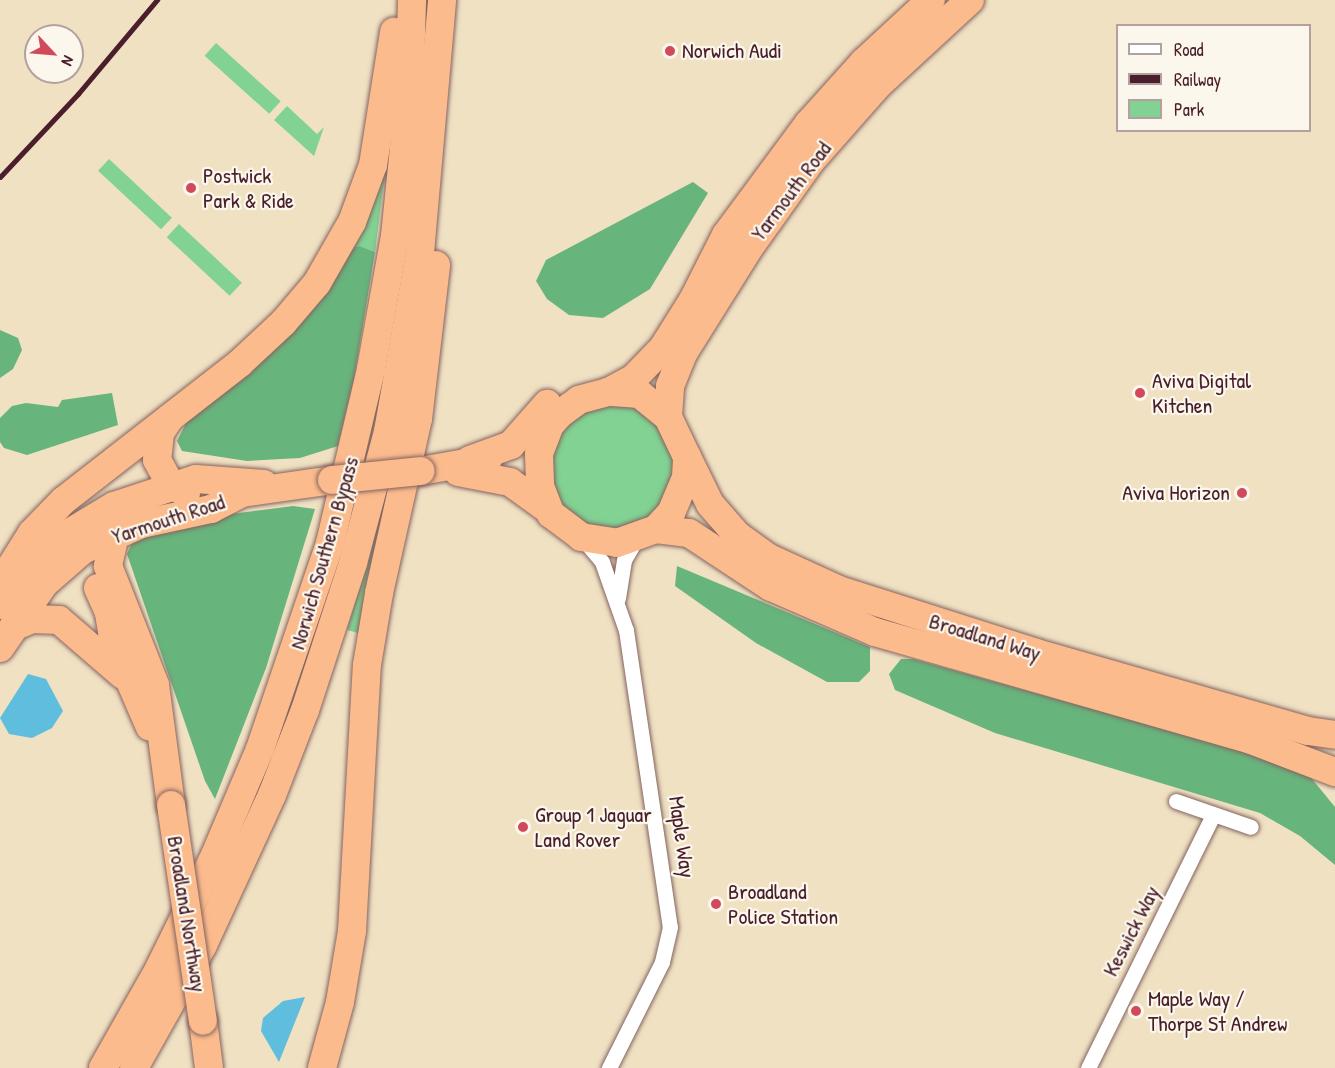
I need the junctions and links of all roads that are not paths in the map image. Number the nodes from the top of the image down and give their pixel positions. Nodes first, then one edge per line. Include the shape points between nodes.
1 (396, 0) edge
2 (412, 0) edge
3 (442, 0) edge
4 (931, 0) edge
5 (970, 0) edge
6 (438, 80) junction
7 (726, 235) junction
8 (608, 392) junction
9 (173, 414) junction
10 (668, 417) junction
11 (542, 441) junction
12 (687, 457) junction
13 (470, 460) junction
14 (436, 470) junction
15 (171, 485) junction
16 (275, 486) junction
17 (85, 487) junction
18 (242, 493) junction
19 (546, 508) junction
20 (104, 527) junction
21 (646, 534) junction
22 (581, 537) junction
23 (71, 549) junction
24 (108, 566) junction
25 (0, 584) edge
26 (618, 602) junction
27 (3, 625) edge
28 (133, 684) junction
29 (364, 733) junction
30 (1335, 735) edge
31 (163, 760) junction
32 (1335, 772) edge
33 (1176, 801) dead end
34 (1213, 815) junction
35 (1251, 827) dead end
36 (209, 1065) edge
37 (103, 1068) edge
38 (134, 1068) edge
39 (322, 1068) edge
40 (344, 1068) edge
41 (609, 1068) edge
42 (1088, 1068) edge

1 - 9 highway via 381,134 362,201 342,243 317,283 283,323
2 - 37 highway, Norwich Southern Bypass via 409,98 395,236 369,381 330,543 260,749 215,855 159,969
3 - 6 highway, Norwich Southern Bypass
4 - 7 highway, Yarmouth Road via 864,62 809,123
5 - 10 highway, Yarmouth Road via 878,85 792,186 684,352 670,386
6 - 29 highway via 442,210 427,355 418,419 379,592 367,665
6 - 38 highway, Norwich Southern Bypass via 420,253 406,337 385,442 348,581 305,710 255,833 203,945
7 - 8 highway, Yarmouth Road via 663,348 634,378
7 - 13 highway via 672,315 639,354 624,366 566,389 544,406 512,445
8 - 10 highway, Yarmouth Road via 640,394
8 - 11 highway, Yarmouth Road via 570,405 550,425
9 - 15 highway via 156,447 160,468
9 - 17 highway
10 - 12 highway, Yarmouth Road
11 - 13 highway, Yarmouth Road via 512,457
11 - 19 highway, Yarmouth Road via 538,470
12 - 21 highway via 680,496
12 - 30 highway, Broadland Way via 710,504 737,535 769,558 839,590 1024,649 1308,731
13 - 14 highway, Yarmouth Road
14 - 16 highway, Yarmouth Road, bridge
14 - 19 highway, Yarmouth Road via 498,478 520,488
15 - 16 highway, Yarmouth Road via 196,479 227,479
15 - 18 highway via 188,494
15 - 20 highway, Yarmouth Road via 114,506
16 - 18 highway, Yarmouth Road
17 - 23 highway
17 - 25 highway via 63,501 32,532
18 - 20 highway, Yarmouth Road via 212,509
19 - 22 highway, Yarmouth Road via 560,524
20 - 23 highway, Yarmouth Road
20 - 24 highway
21 - 22 highway, Yarmouth Road via 617,543
21 - 26 street, Maple Way via 624,560
21 - 32 highway, Broadland Way via 689,533 771,588 875,632 1251,740
22 - 26 street, Maple Way via 596,552
23 - 24 highway
23 - 27 highway, Yarmouth Road via 44,584
23 - 28 highway, Broadland Northway via 109,613 114,644
24 - 31 highway, Broadland Northway via 155,685
26 - 41 street, Maple Way via 650,776 670,927 662,962
27 - 28 highway, Broadland Northway via 32,619 59,620
28 - 31 highway, Broadland Northway
29 - 39 highway via 352,931 340,1002
29 - 40 highway via 369,901 357,1004
31 - 36 highway, Broadland Northway, bridge
33 - 34 street
34 - 35 street
34 - 42 street, Keswick Way

